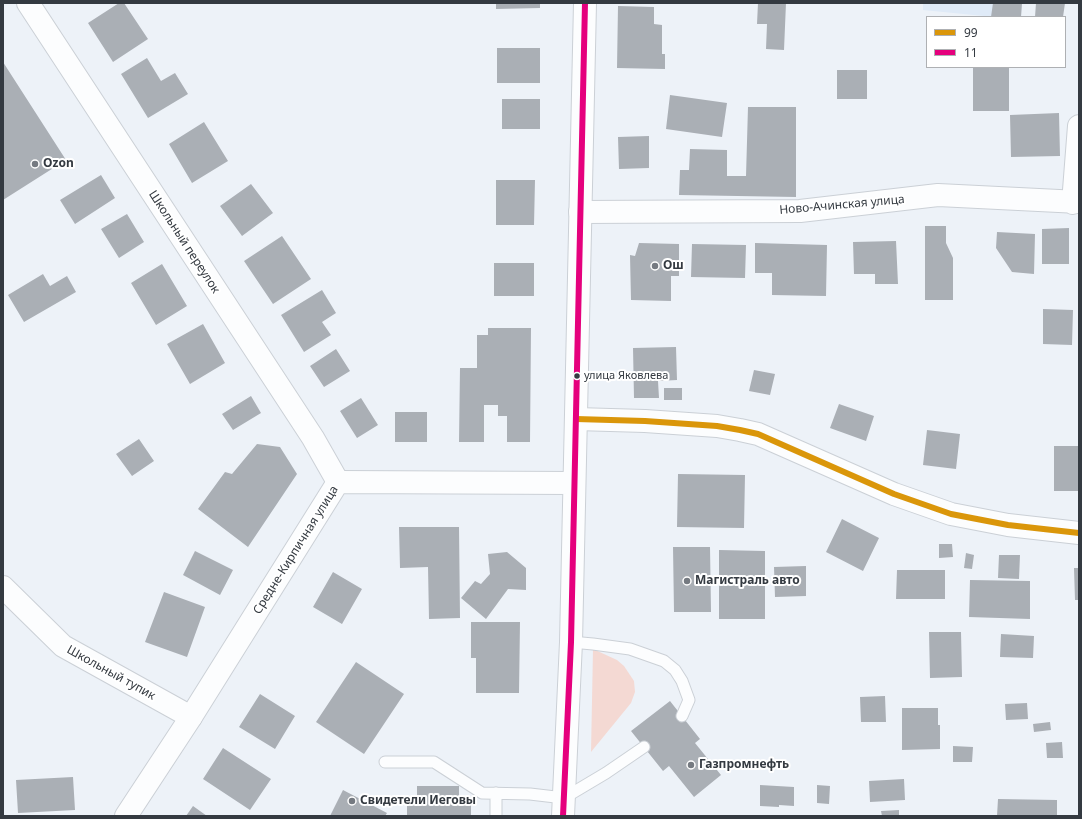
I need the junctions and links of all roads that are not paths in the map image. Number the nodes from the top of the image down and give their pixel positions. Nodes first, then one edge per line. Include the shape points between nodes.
1 (28, 3) edge
2 (585, 3) edge
3 (1079, 126) edge
4 (1076, 202) edge
5 (580, 212) junction
6 (576, 419) junction
7 (338, 482) junction
8 (574, 483) junction
9 (1079, 533) edge
10 (3, 587) edge
11 (571, 642) junction
12 (191, 716) junction
13 (682, 716) dead end
14 (644, 748) dead end
15 (385, 762) dead end
16 (496, 793) junction
17 (564, 807) edge
18 (126, 816) edge
19 (496, 816) edge

1 - 7 street, Школьный переулок via 313,438
2 - 5 street
3 - 4 street
4 - 5 street, Ново-Ачинская улица via 938,195 800,212
5 - 6 street
6 - 8 street
6 - 9 street via 717,426 758,434 894,494 951,514 1008,525
7 - 8 street, Средне-Кирпичная улица
7 - 12 street, Средне-Кирпичная улица
8 - 11 street
10 - 12 street, Школьный тупик via 63,646
11 - 13 lane via 630,649 664,661 675,670 689,700
11 - 17 street
12 - 18 street, Средне-Кирпичная улица
14 - 17 lane via 606,773
15 - 16 lane via 434,762 482,792
16 - 17 lane via 530,794
16 - 19 lane

